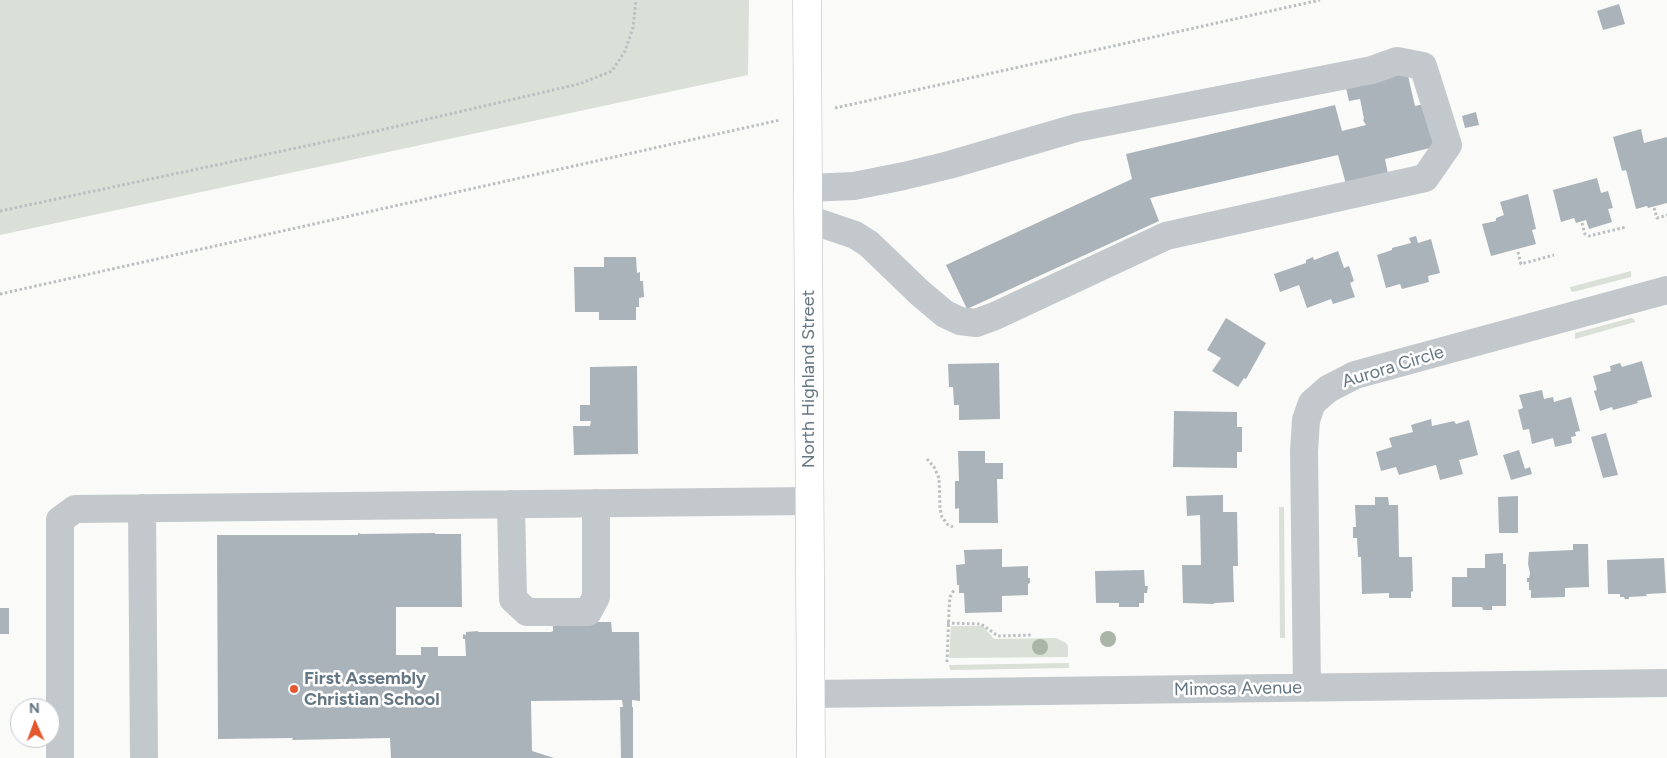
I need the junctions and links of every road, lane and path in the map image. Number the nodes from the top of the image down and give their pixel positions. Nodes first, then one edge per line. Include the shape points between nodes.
1 (636, 0) edge
2 (807, 0) edge
3 (1320, 0) edge
4 (807, 114) junction
5 (808, 188) junction
6 (1654, 208) dead end
7 (0, 211) edge
8 (1667, 215) edge
9 (808, 219) junction
10 (1582, 223) dead end
11 (1626, 227) dead end
12 (1518, 252) dead end
13 (1554, 255) dead end
14 (1667, 290) edge
15 (0, 294) edge
16 (927, 459) dead end
17 (809, 501) junction
18 (596, 503) junction
19 (512, 504) junction
20 (142, 508) junction
21 (953, 527) dead end
22 (954, 590) dead end
23 (948, 623) junction
24 (1032, 635) dead end
25 (947, 662) dead end
26 (1667, 683) edge
27 (1307, 688) junction
28 (810, 694) junction
29 (60, 758) edge
30 (144, 758) edge
31 (810, 758) edge

1 - 7 path via 633,28 625,51 612,71 579,84
2 - 4 main road, North Highland Street
3 - 4 path
4 - 5 main road, North Highland Street
4 - 15 path
5 - 9 main road, North Highland Street
5 - 9 street via 854,186 904,176 1076,128 1372,70 1398,61 1423,66 1448,145 1425,178 1166,236 996,316 976,322 960,321 945,314 855,235
6 - 8 path via 1657,218
9 - 17 main road, North Highland Street
10 - 11 path via 1588,236
12 - 13 path via 1521,264
14 - 27 street, Aurora Circle via 1355,375 1328,389 1312,403 1306,420 1304,451
16 - 21 path via 939,478 942,517
17 - 18 street
17 - 28 main road, North Highland Street
18 - 19 street
18 - 19 street via 596,597 588,612 527,612 513,599
19 - 20 street
20 - 29 street via 75,509 60,520
20 - 30 street
22 - 23 path via 950,597
23 - 24 path via 982,624 998,636
23 - 25 path
26 - 27 street, Mimosa Avenue
27 - 28 street, Mimosa Avenue
28 - 31 main road, North Highland Street

